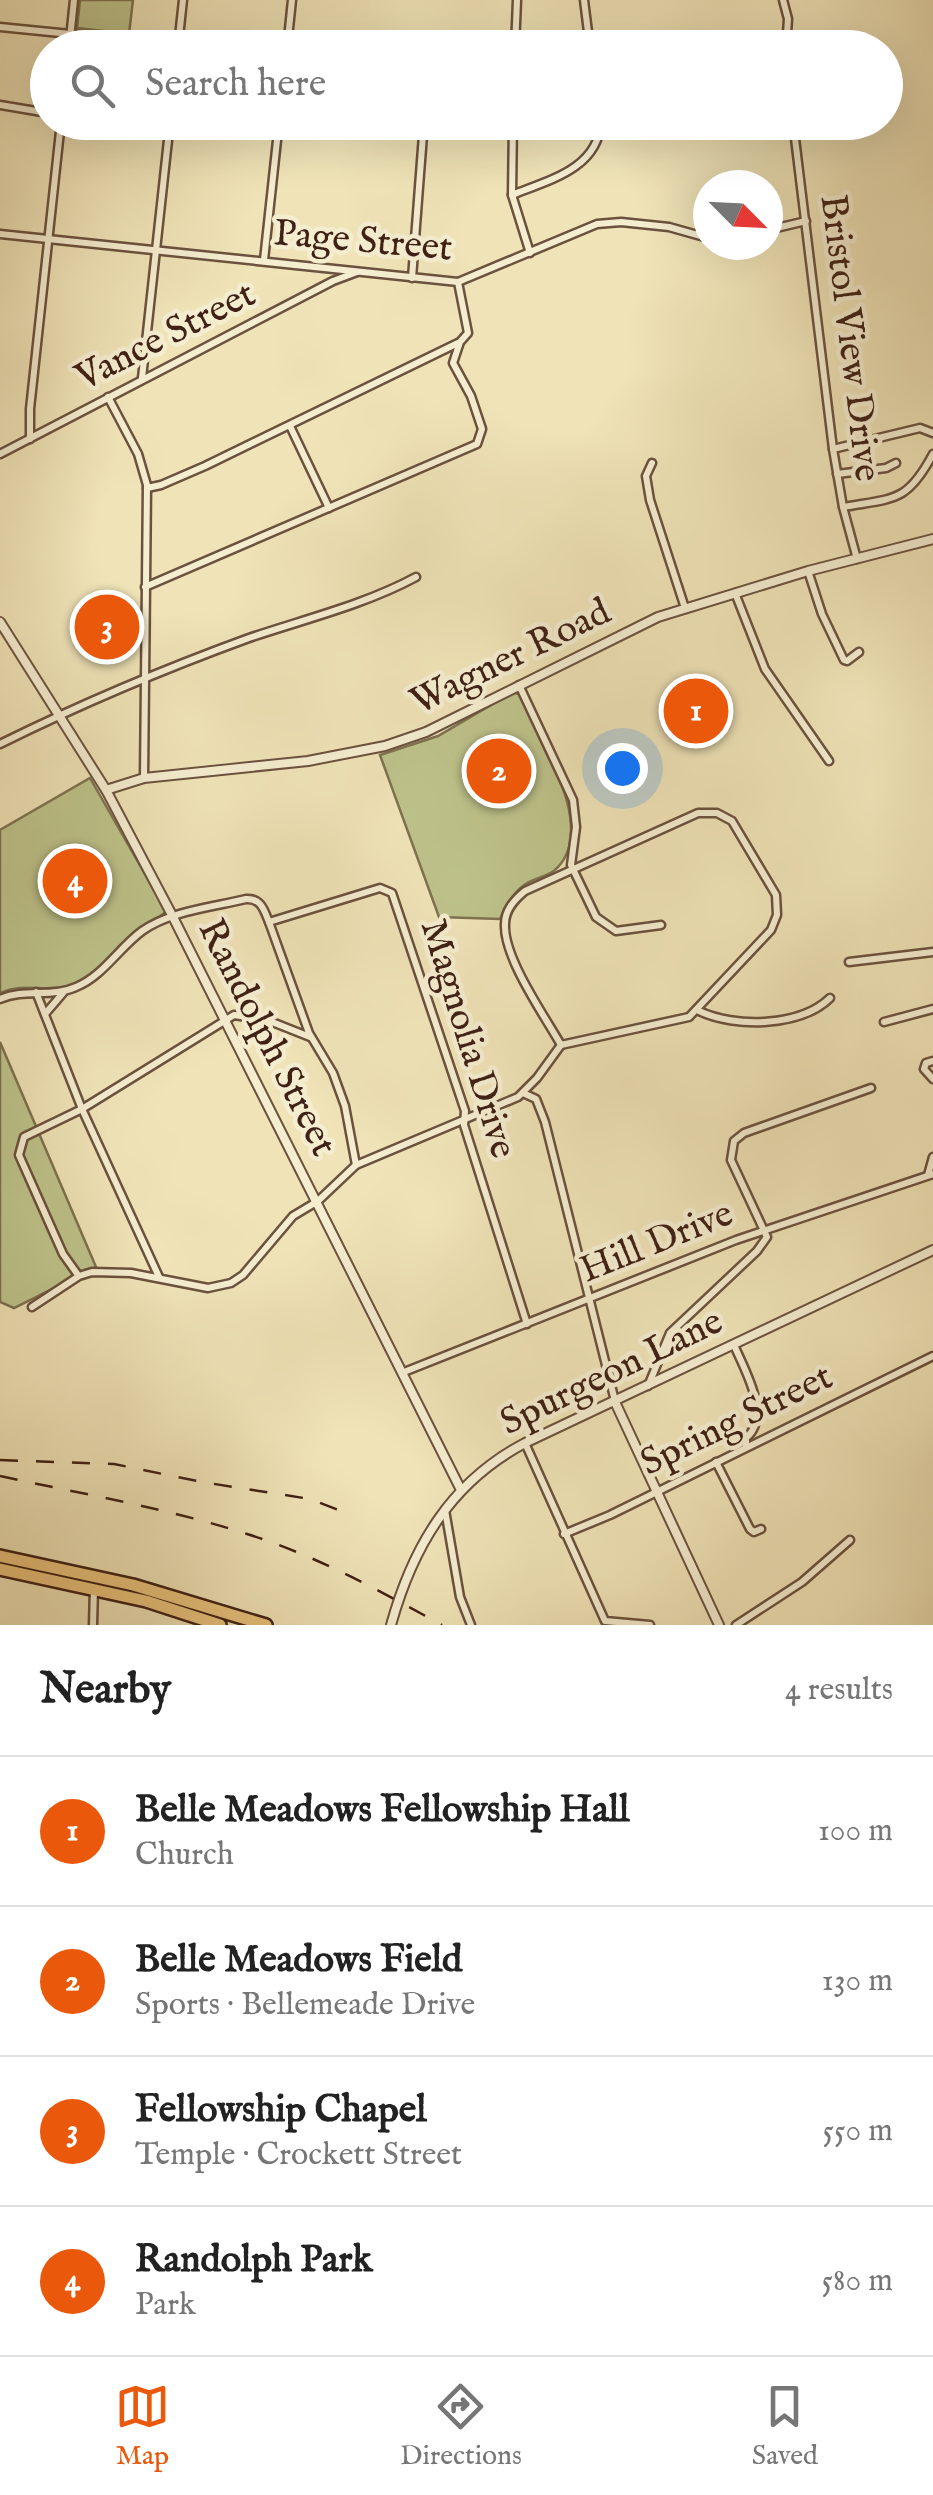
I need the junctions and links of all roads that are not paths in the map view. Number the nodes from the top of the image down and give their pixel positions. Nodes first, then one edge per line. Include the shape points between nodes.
1 (74, 0) edge
2 (183, 0) edge
3 (292, 0) edge
4 (516, 0) edge
5 (584, 0) edge
6 (783, 0) edge
7 (0, 27) edge
8 (30, 30) edge
9 (70, 30) edge
10 (180, 30) edge
11 (289, 30) edge
12 (516, 30) edge
13 (588, 30) edge
14 (788, 30) edge
15 (0, 104) edge
16 (30, 110) edge
17 (59, 140) edge
18 (168, 140) edge
19 (277, 140) edge
20 (423, 140) edge
21 (512, 140) edge
22 (598, 140) edge
23 (795, 140) edge
24 (512, 194) junction
25 (806, 221) junction
26 (783, 226) edge
27 (0, 234) edge
28 (693, 234) edge
29 (49, 238) junction
30 (158, 250) junction
31 (530, 253) junction
32 (264, 260) junction
33 (358, 271) junction
34 (412, 278) junction
35 (458, 282) junction
36 (460, 342) junction
37 (142, 380) junction
38 (108, 398) junction
39 (290, 426) junction
40 (933, 432) edge
41 (30, 439) junction
42 (833, 448) junction
43 (0, 454) edge
44 (933, 454) edge
45 (896, 462) dead end
46 (652, 463) dead end
47 (837, 474) junction
48 (147, 488) junction
49 (843, 507) junction
50 (329, 508) junction
51 (933, 539) edge
52 (857, 559) junction
53 (808, 571) junction
54 (416, 578) dead end
55 (145, 587) junction
56 (735, 592) junction
57 (684, 608) junction
58 (0, 622) edge
59 (859, 652) dead end
60 (144, 680) junction
61 (519, 685) junction
62 (58, 716) junction
63 (0, 744) edge
64 (829, 760) dead end
65 (144, 778) junction
66 (106, 790) junction
67 (573, 869) junction
68 (174, 917) junction
69 (269, 922) junction
70 (661, 925) dead end
71 (933, 952) edge
72 (850, 962) dead end
73 (65, 991) junction
74 (36, 992) junction
75 (830, 998) dead end
76 (0, 1000) edge
77 (933, 1009) edge
78 (698, 1011) junction
79 (44, 1015) junction
80 (226, 1020) junction
81 (884, 1022) dead end
82 (311, 1038) junction
83 (561, 1044) junction
84 (933, 1060) edge
85 (933, 1079) edge
86 (871, 1088) dead end
87 (522, 1093) junction
88 (82, 1109) junction
89 (464, 1119) junction
90 (933, 1158) edge
91 (356, 1166) junction
92 (930, 1175) edge
93 (318, 1201) junction
94 (766, 1231) junction
95 (933, 1250) edge
96 (79, 1276) junction
97 (160, 1278) junction
98 (590, 1300) junction
99 (32, 1307) dead end
100 (527, 1324) junction
101 (734, 1345) junction
102 (933, 1356) edge
103 (404, 1372) junction
104 (648, 1386) junction
105 (614, 1402) junction
106 (525, 1443) junction
107 (746, 1446) junction
108 (716, 1462) junction
109 (461, 1490) junction
110 (657, 1491) junction
111 (445, 1508) junction
112 (761, 1530) dead end
113 (564, 1534) junction
114 (850, 1540) dead end
115 (0, 1556) edge
116 (0, 1569) edge
117 (95, 1583) junction
118 (206, 1617) edge
119 (94, 1625) edge
120 (220, 1625) edge
121 (266, 1625) edge
122 (390, 1625) edge
123 (471, 1625) edge
124 (650, 1625) edge
125 (718, 1625) edge
126 (736, 1625) edge

1 - 9 street
2 - 10 street
3 - 11 street
4 - 12 street
5 - 13 street
6 - 14 street
7 - 8 street
15 - 16 street
17 - 29 street
18 - 30 street
19 - 32 street
20 - 34 street
21 - 24 street
22 - 24 street via 586,160
23 - 25 street, Bristol View Drive
24 - 31 street
25 - 26 street
25 - 42 street, Bristol View Drive
27 - 29 street, Page Street
28 - 31 street, Page Street via 609,222
29 - 30 street, Page Street
29 - 41 street
30 - 32 street, Page Street
30 - 37 street
31 - 35 street, Page Street
32 - 33 street, Page Street
33 - 34 street, Page Street
33 - 37 street, Vance Street
34 - 35 street, Page Street
35 - 36 street via 468,328
36 - 39 street
36 - 50 street via 454,368 471,396 482,434 477,444
37 - 38 street, Vance Street
38 - 41 street, Vance Street
38 - 48 street via 138,454
39 - 48 street
39 - 50 street
40 - 42 street via 920,428
41 - 43 street, Vance Street
42 - 47 street, Bristol View Drive
44 - 49 street via 908,491
45 - 47 street
46 - 57 street via 646,476 650,500
47 - 49 street, Bristol View Drive
48 - 55 street
49 - 52 street, Bristol View Drive
50 - 55 street
51 - 52 street, Wagner Road
52 - 53 street, Wagner Road
53 - 56 street, Wagner Road
53 - 59 street via 844,660
54 - 60 street
55 - 60 street
56 - 57 street, Wagner Road
56 - 64 street via 765,669
57 - 61 street, Wagner Road
58 - 62 street, Randolph Street
60 - 62 street
60 - 65 street
61 - 65 street, Wagner Road via 426,732 373,749
61 - 67 street via 573,800
62 - 63 street
62 - 66 street, Randolph Street
65 - 66 street, Wagner Road
66 - 68 street, Randolph Street
67 - 70 street via 602,924 624,932
67 - 78 street via 698,813 732,820 774,892 777,915
67 - 83 street via 524,891 504,924 510,952
68 - 69 street via 251,898
68 - 73 street via 140,933 96,975
68 - 80 street, Randolph Street
69 - 82 street
69 - 89 street, Magnolia Drive via 380,888 392,893
71 - 72 street
73 - 74 street
73 - 79 street
74 - 76 street
74 - 79 street
75 - 78 street via 807,1015 781,1021
77 - 81 street
78 - 83 street via 681,1022
79 - 88 street
80 - 82 street via 255,1016
80 - 88 street
80 - 93 street, Randolph Street
82 - 91 street via 345,1106
83 - 87 street
84 - 85 street via 924,1069
86 - 94 street via 734,1141 731,1160
87 - 89 street
87 - 98 street via 539,1103
88 - 96 street via 34,1132 21,1142 19,1155
88 - 97 street
89 - 91 street
89 - 100 street, Magnolia Drive
90 - 92 street
91 - 93 street
92 - 94 street, Hill Drive
93 - 97 street via 292,1216 231,1283 208,1288
93 - 103 street, Randolph Street
94 - 98 street, Hill Drive
94 - 104 street via 766,1242 670,1333
95 - 101 street, Spurgeon Lane
96 - 97 street
96 - 99 street
98 - 100 street, Hill Drive
98 - 105 street
100 - 103 street, Hill Drive
101 - 104 street, Spurgeon Lane
101 - 107 street via 758,1412
102 - 107 street, Spring Street
103 - 109 street, Randolph Street
104 - 105 street, Spurgeon Lane
105 - 106 street, Spurgeon Lane
105 - 110 street
106 - 109 street, Spurgeon Lane
106 - 113 street
107 - 108 street, Spring Street
108 - 110 street, Spring Street
108 - 112 street via 750,1529
109 - 111 street, Spurgeon Lane
110 - 113 street, Spring Street
110 - 125 street
111 - 122 street, Spurgeon Lane via 412,1559
111 - 123 street
113 - 124 street via 605,1621
114 - 126 street
115 - 117 highway
116 - 117 highway
117 - 118 highway
117 - 119 street
118 - 120 highway
118 - 121 highway

